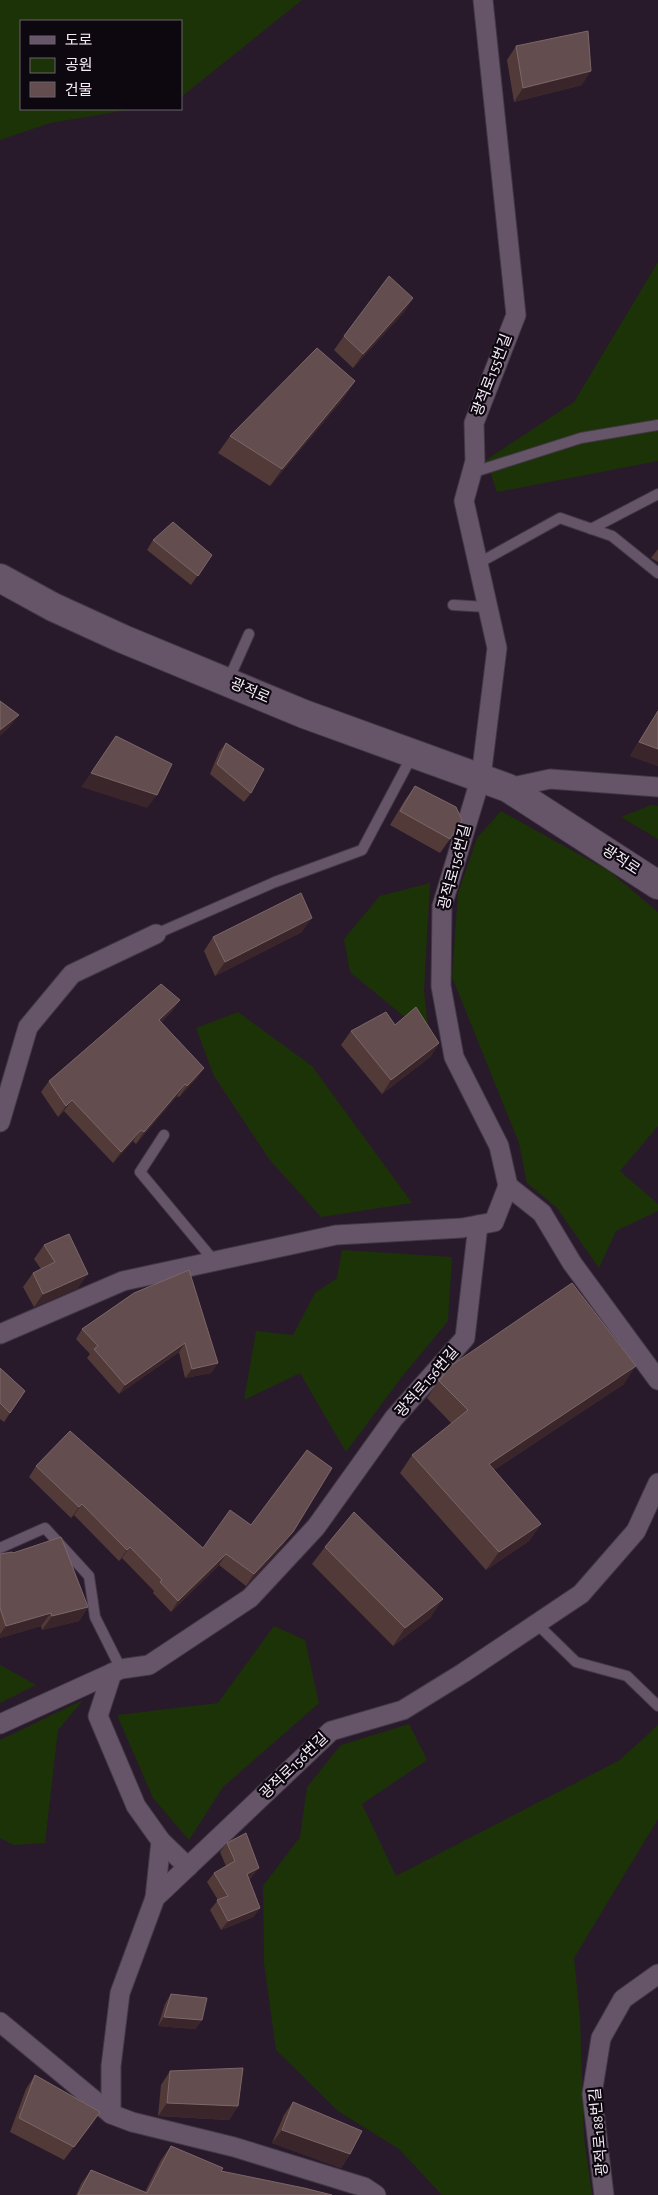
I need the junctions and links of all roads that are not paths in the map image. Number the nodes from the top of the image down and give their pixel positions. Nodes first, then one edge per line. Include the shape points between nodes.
1 (483, 0) edge
2 (658, 425) edge
3 (472, 473) junction
4 (658, 494) edge
5 (591, 529) junction
6 (477, 564) junction
7 (658, 573) edge
8 (0, 578) edge
9 (453, 605) dead end
10 (487, 607) junction
11 (249, 634) dead end
12 (228, 682) junction
13 (414, 753) junction
14 (481, 777) junction
15 (658, 787) edge
16 (508, 788) junction
17 (658, 885) edge
18 (156, 934) joint
19 (0, 1122) edge
20 (164, 1135) dead end
21 (508, 1186) junction
22 (478, 1225) junction
23 (215, 1262) junction
24 (0, 1334) edge
25 (658, 1380) edge
26 (658, 1483) edge
27 (0, 1548) edge
28 (537, 1624) junction
29 (116, 1671) junction
30 (658, 1706) edge
31 (0, 1724) edge
32 (161, 1841) junction
33 (188, 1867) junction
34 (155, 1898) junction
35 (658, 1974) edge
36 (0, 2022) edge
37 (111, 2114) junction
38 (376, 2195) edge
39 (604, 2195) edge

1 - 3 street, 광적로155번길 via 516,315 474,423
2 - 3 lane via 581,438
3 - 6 street, 광적로155번길 via 464,501
4 - 5 lane
5 - 6 lane via 560,518
5 - 7 lane via 612,536
6 - 10 street, 광적로155번길
8 - 12 main road, 광적로 via 53,607
9 - 10 lane
10 - 14 street, 광적로155번길 via 497,648
11 - 12 lane
12 - 13 main road, 광적로 via 304,714
13 - 14 main road, 광적로
13 - 18 lane via 362,850 275,882
14 - 16 main road, 광적로
14 - 21 street, 광적로156번길 via 442,906 441,986 454,1057 499,1146
15 - 16 street via 550,779
16 - 17 main road, 광적로
18 - 19 street via 72,974 28,1027
20 - 23 lane via 140,1172
21 - 22 street via 494,1222
21 - 25 street via 542,1213 572,1263
22 - 23 street via 336,1235
22 - 29 street, 광적로156번길 via 466,1338 394,1418 316,1527 250,1598 148,1665
23 - 24 street via 123,1281
26 - 28 street, 광적로156번길 via 636,1531 581,1594
27 - 29 lane via 45,1528 89,1576 95,1617
28 - 30 lane via 576,1662 627,1676
28 - 33 street, 광적로156번길 via 404,1710 331,1731
29 - 31 street, 광적로156번길
29 - 32 street via 98,1716 136,1806
32 - 33 street
32 - 34 street
33 - 34 street, 광적로156번길
34 - 37 street, 광적로156번길 via 120,1993 111,2066
35 - 39 street, 광적로188번길 via 623,1999 601,2038 592,2094
36 - 37 street
37 - 38 street via 327,2175 364,2187

